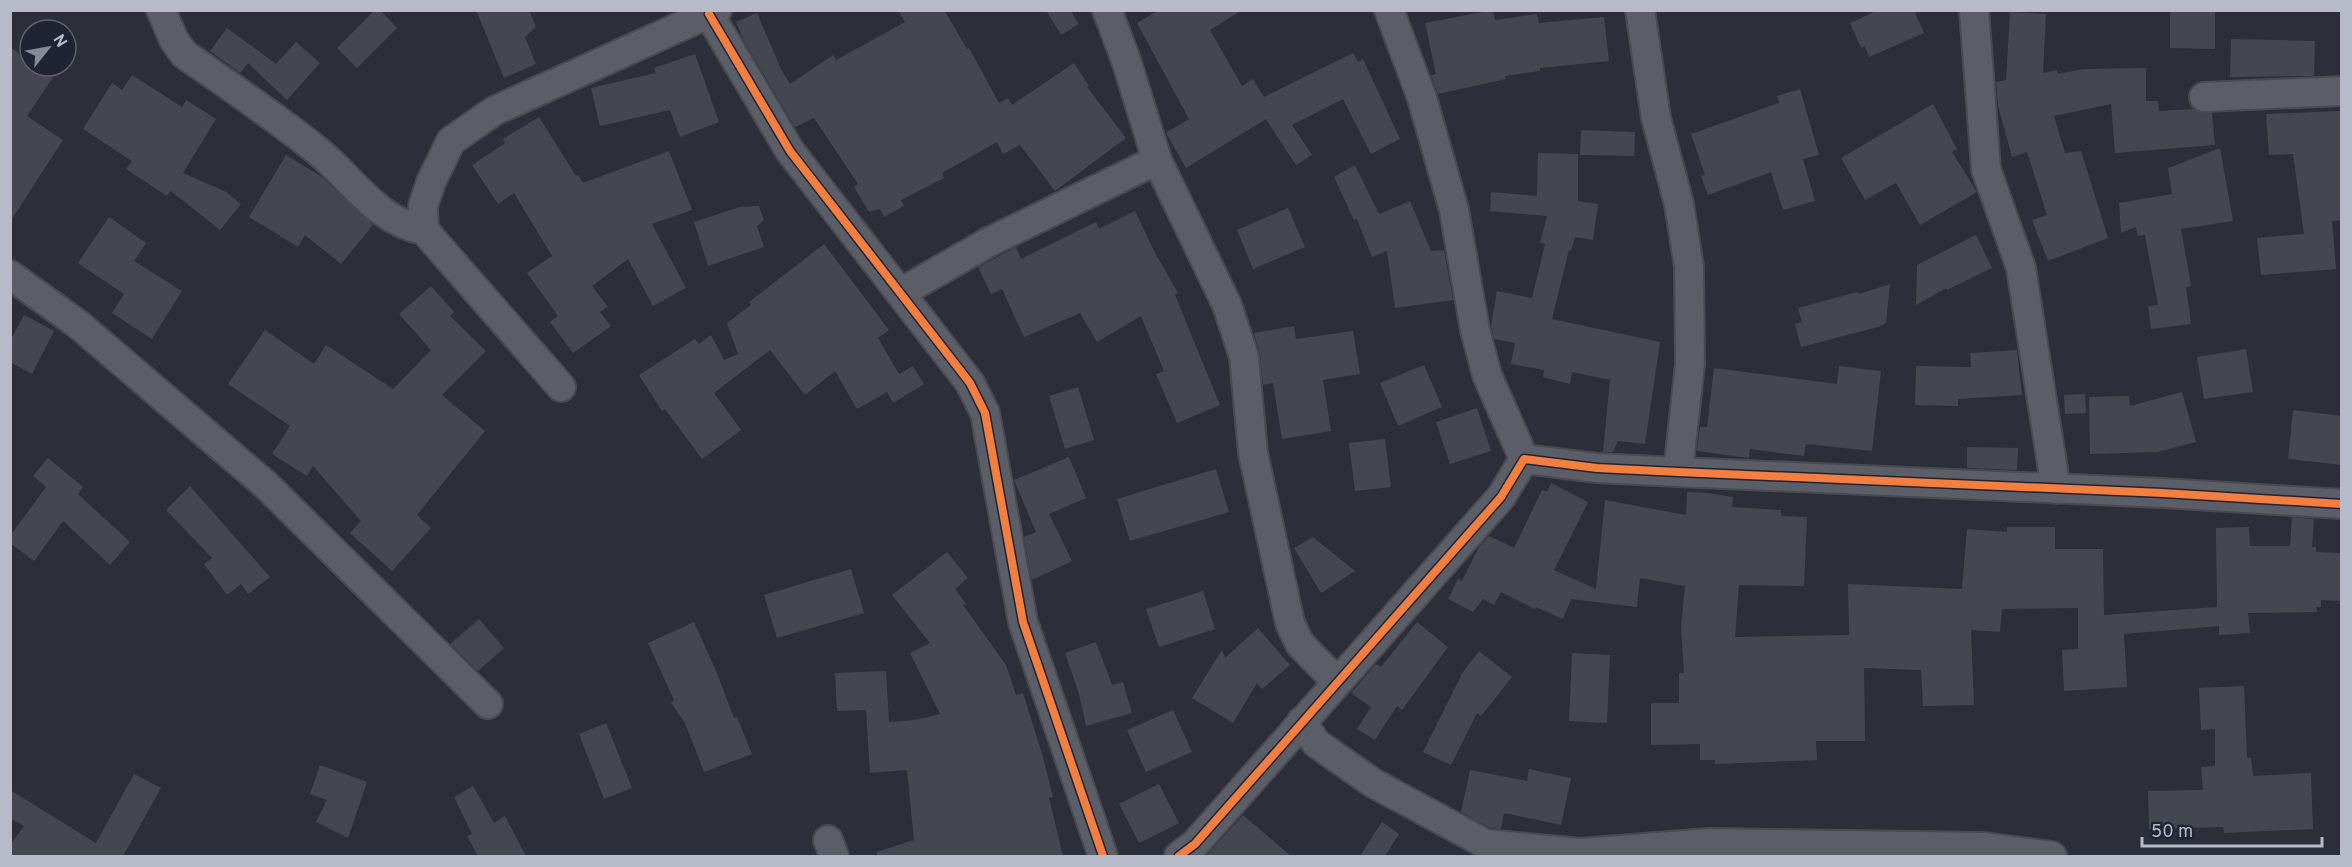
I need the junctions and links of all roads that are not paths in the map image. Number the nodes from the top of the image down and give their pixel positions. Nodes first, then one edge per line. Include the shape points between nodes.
1 (161, 10) edge
2 (1107, 10) edge
3 (1389, 10) edge
4 (1640, 10) edge
5 (1974, 10) edge
6 (713, 12) edge
7 (2342, 91) edge
8 (2204, 97) dead end
9 (1157, 160) junction
10 (424, 230) junction
11 (10, 275) edge
12 (900, 293) junction
13 (561, 387) dead end
14 (1524, 459) junction
15 (1678, 472) junction
16 (2056, 489) junction
17 (2342, 504) edge
18 (1337, 682) junction
19 (488, 704) dead end
20 (1302, 734) junction
21 (1103, 856) edge
22 (1179, 856) edge
23 (2038, 856) edge

1 - 10 street via 184,54 319,152 385,214 407,228
2 - 9 street
3 - 14 street via 1422,98 1454,210 1487,375
4 - 15 street via 1656,118 1679,204 1689,267 1690,364
5 - 16 street via 1986,169 2021,268
6 - 10 street via 470,125 451,141 430,182 423,206
6 - 12 street via 790,151
7 - 8 street
9 - 12 street via 989,242
9 - 18 street via 1227,305 1244,357 1253,453 1290,623 1300,644
10 - 13 street
11 - 19 street via 79,325 266,485
12 - 21 street via 970,383 985,413 1023,622
14 - 15 street
14 - 18 street via 1501,497
15 - 16 street
16 - 17 street
18 - 20 street
20 - 22 street
20 - 23 street via 1373,783 1486,844 1580,853 1708,843 1983,847

